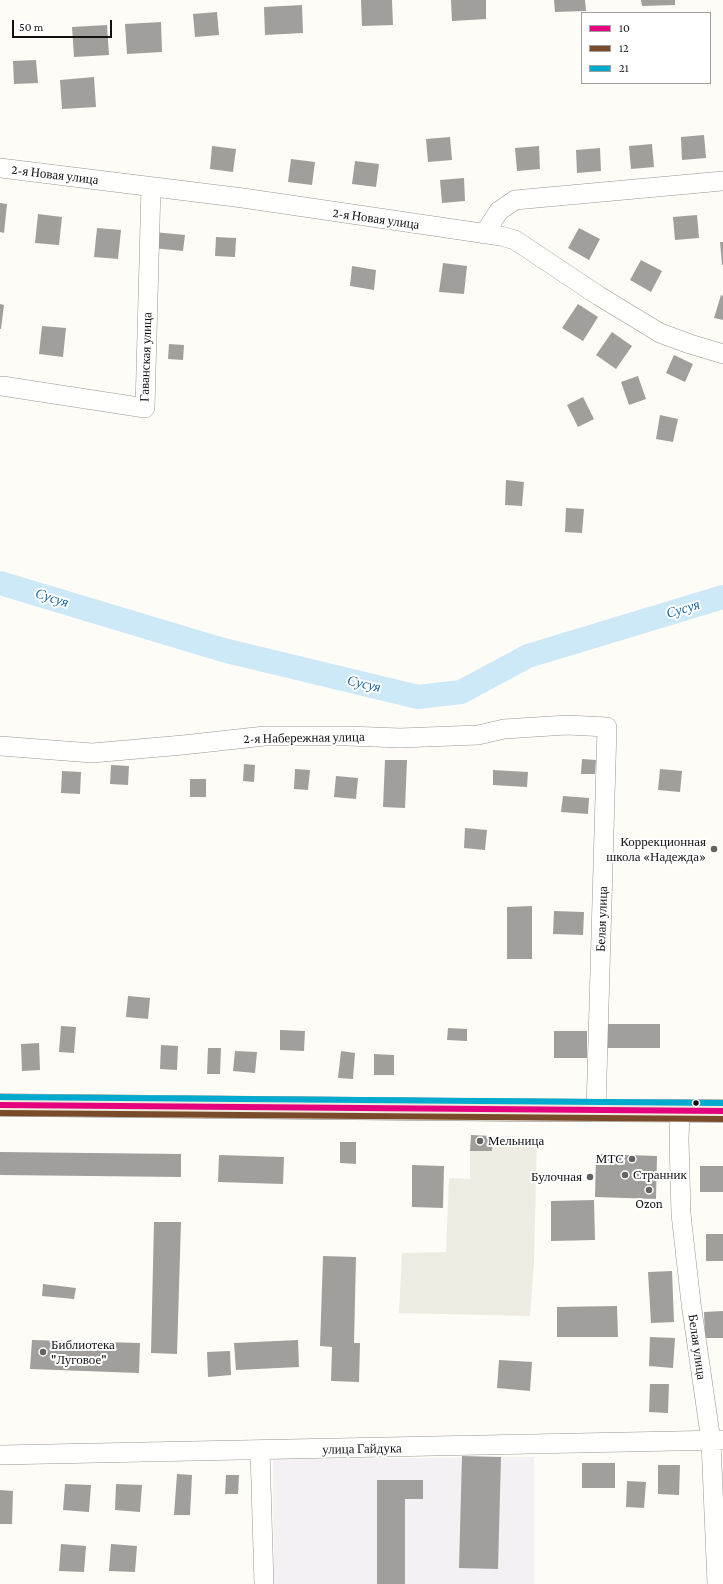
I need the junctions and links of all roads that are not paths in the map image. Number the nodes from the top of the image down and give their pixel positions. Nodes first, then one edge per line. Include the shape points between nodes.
1 (0, 168) edge
2 (723, 181) edge
3 (151, 187) junction
4 (484, 234) junction
5 (723, 354) edge
6 (2, 386) dead end
7 (607, 727) joint
8 (0, 746) edge
9 (0, 1105) edge
10 (596, 1110) junction
11 (723, 1110) edge
12 (680, 1111) junction
13 (717, 1441) edge
14 (260, 1450) junction
15 (0, 1455) edge
16 (264, 1584) edge
17 (717, 1584) edge

1 - 3 street, 2-я Новая улица
2 - 4 street via 515,200 499,211
3 - 4 street, 2-я Новая улица
3 - 6 street, Гаванская улица via 145,408
4 - 5 street, 2-я Новая улица via 515,240 660,333
7 - 8 street, 2-я Набережная улица via 567,724 504,729 478,735 400,738 265,736 92,752
7 - 10 street, Белая улица
9 - 10 main road
10 - 12 main road
11 - 12 main road
12 - 13 street, Белая улица via 681,1214 691,1303
13 - 14 street, улица Гайдука
13 - 17 street, Белая улица
14 - 15 street, улица Гайдука
14 - 16 street

